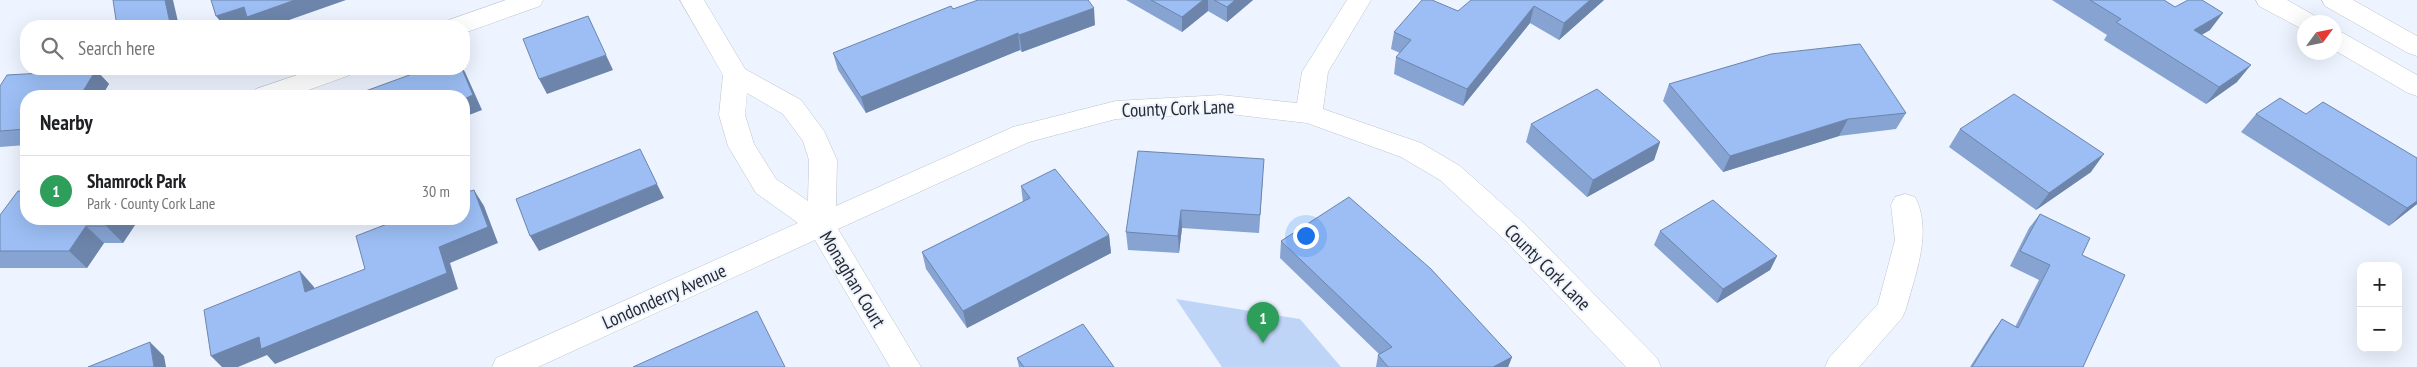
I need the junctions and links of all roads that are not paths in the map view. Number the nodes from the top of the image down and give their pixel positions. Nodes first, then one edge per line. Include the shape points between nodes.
1 (531, 0) edge
2 (692, 0) edge
3 (1359, 0) edge
4 (2268, 0) edge
5 (2334, 0) edge
6 (2297, 17) edge
7 (470, 22) edge
8 (2342, 44) edge
9 (2417, 47) edge
10 (324, 75) edge
11 (736, 75) junction
12 (2417, 87) edge
13 (282, 90) edge
14 (1309, 114) junction
15 (1905, 205) dead end
16 (820, 225) junction
17 (507, 367) edge
18 (906, 367) edge
19 (1646, 367) edge
20 (1840, 367) edge

1 - 7 street
2 - 11 street
3 - 14 street via 1315,72
4 - 6 street
5 - 9 street
8 - 12 street
10 - 13 street
11 - 16 street via 732,115 741,146 766,186
11 - 16 street, Monaghan Court via 792,106 815,138 822,160
14 - 16 street, County Cork Lane via 1221,104 1116,110 1022,134
14 - 19 street, County Cork Lane via 1411,150 1450,173 1517,234
15 - 20 street via 1909,240 1891,309
16 - 17 street, Londonderry Avenue
16 - 18 street, Monaghan Court

